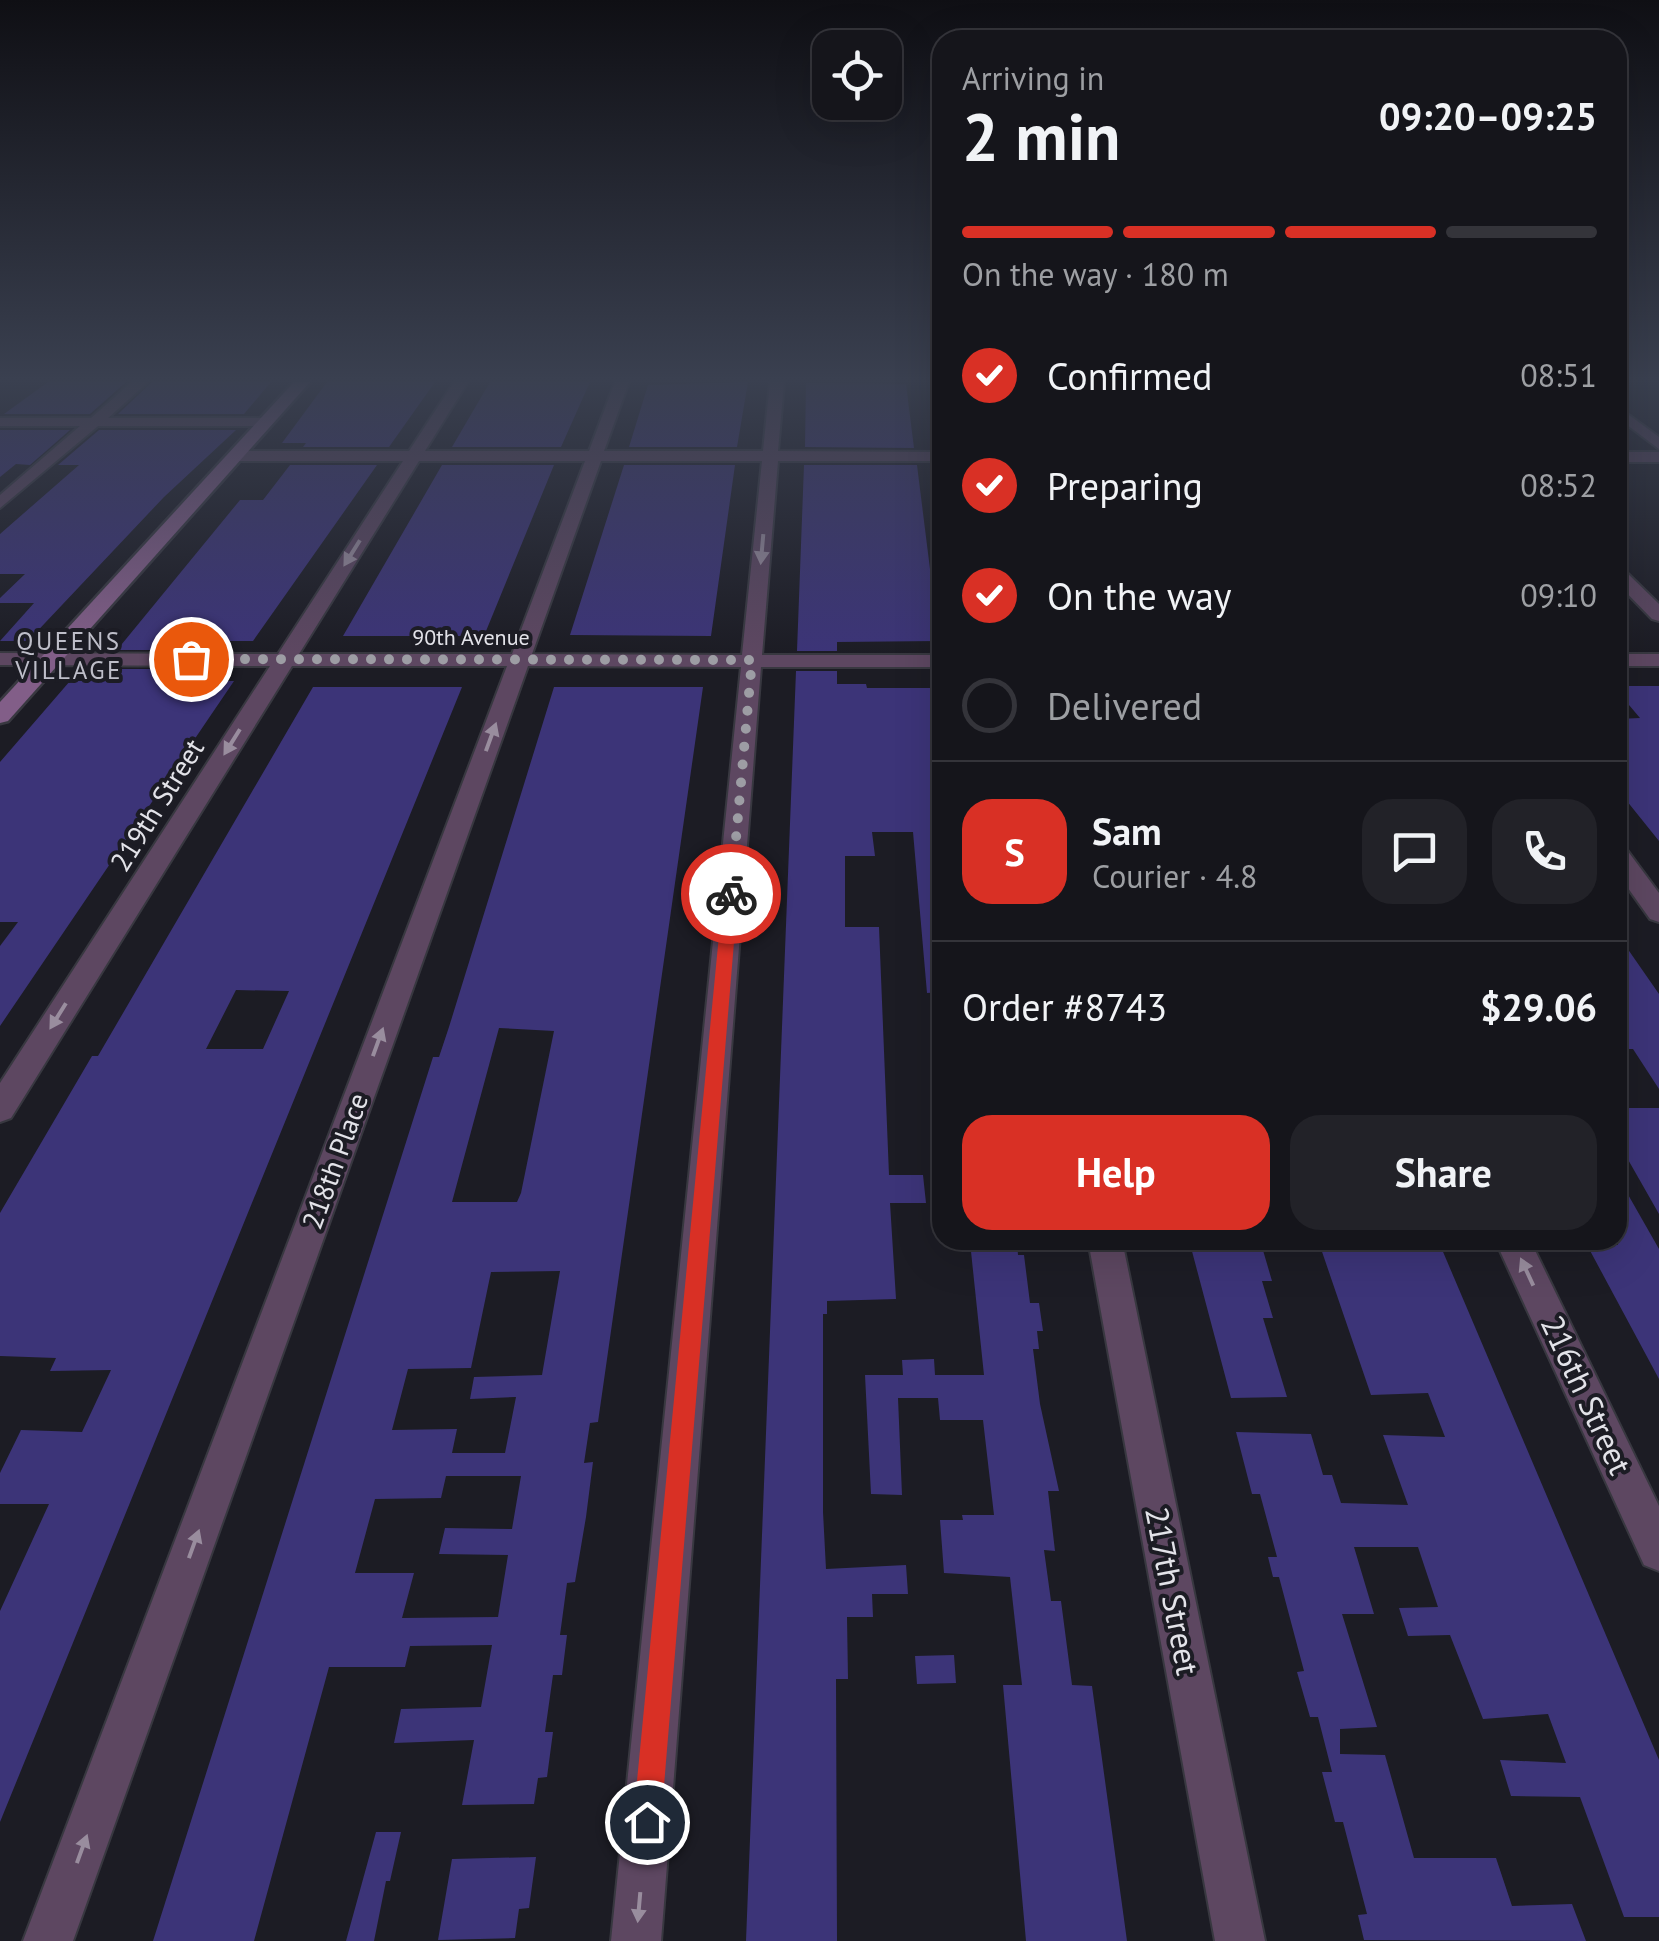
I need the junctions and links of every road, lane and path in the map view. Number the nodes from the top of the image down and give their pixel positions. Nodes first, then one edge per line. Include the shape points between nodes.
1 (35, 473) edge
2 (220, 473) edge
3 (403, 473) edge
4 (590, 473) edge
5 (769, 473) edge
6 (0, 503) edge
7 (1627, 583) edge
8 (1659, 614) edge
9 (0, 659) edge
10 (52, 659) junction
11 (284, 660) junction
12 (752, 660) junction
13 (1627, 660) edge
14 (1659, 660) edge
15 (932, 661) edge
16 (517, 662) junction
17 (0, 716) edge
18 (1627, 868) edge
19 (1659, 912) edge
20 (0, 1108) edge
21 (1107, 1250) edge
22 (1517, 1250) edge
23 (1659, 1550) edge
24 (48, 1941) edge
25 (636, 1941) edge
26 (1240, 1941) edge

1 - 6 street
2 - 10 main road
3 -> 11 street, 219th Street
4 - 16 street, 218th Place
5 -> 12 street
7 - 8 street
9 - 10 street, 90th Avenue
10 - 11 street, 90th Avenue
10 - 17 main road
11 - 16 street, 90th Avenue
11 -> 20 street, 219th Street
12 - 15 street, 90th Avenue
12 - 16 street, 90th Avenue
12 -> 25 street
13 - 14 street
24 -> 16 street, 218th Place
18 - 19 street
21 - 26 street, 217th Street
23 -> 22 street, 216th Street

